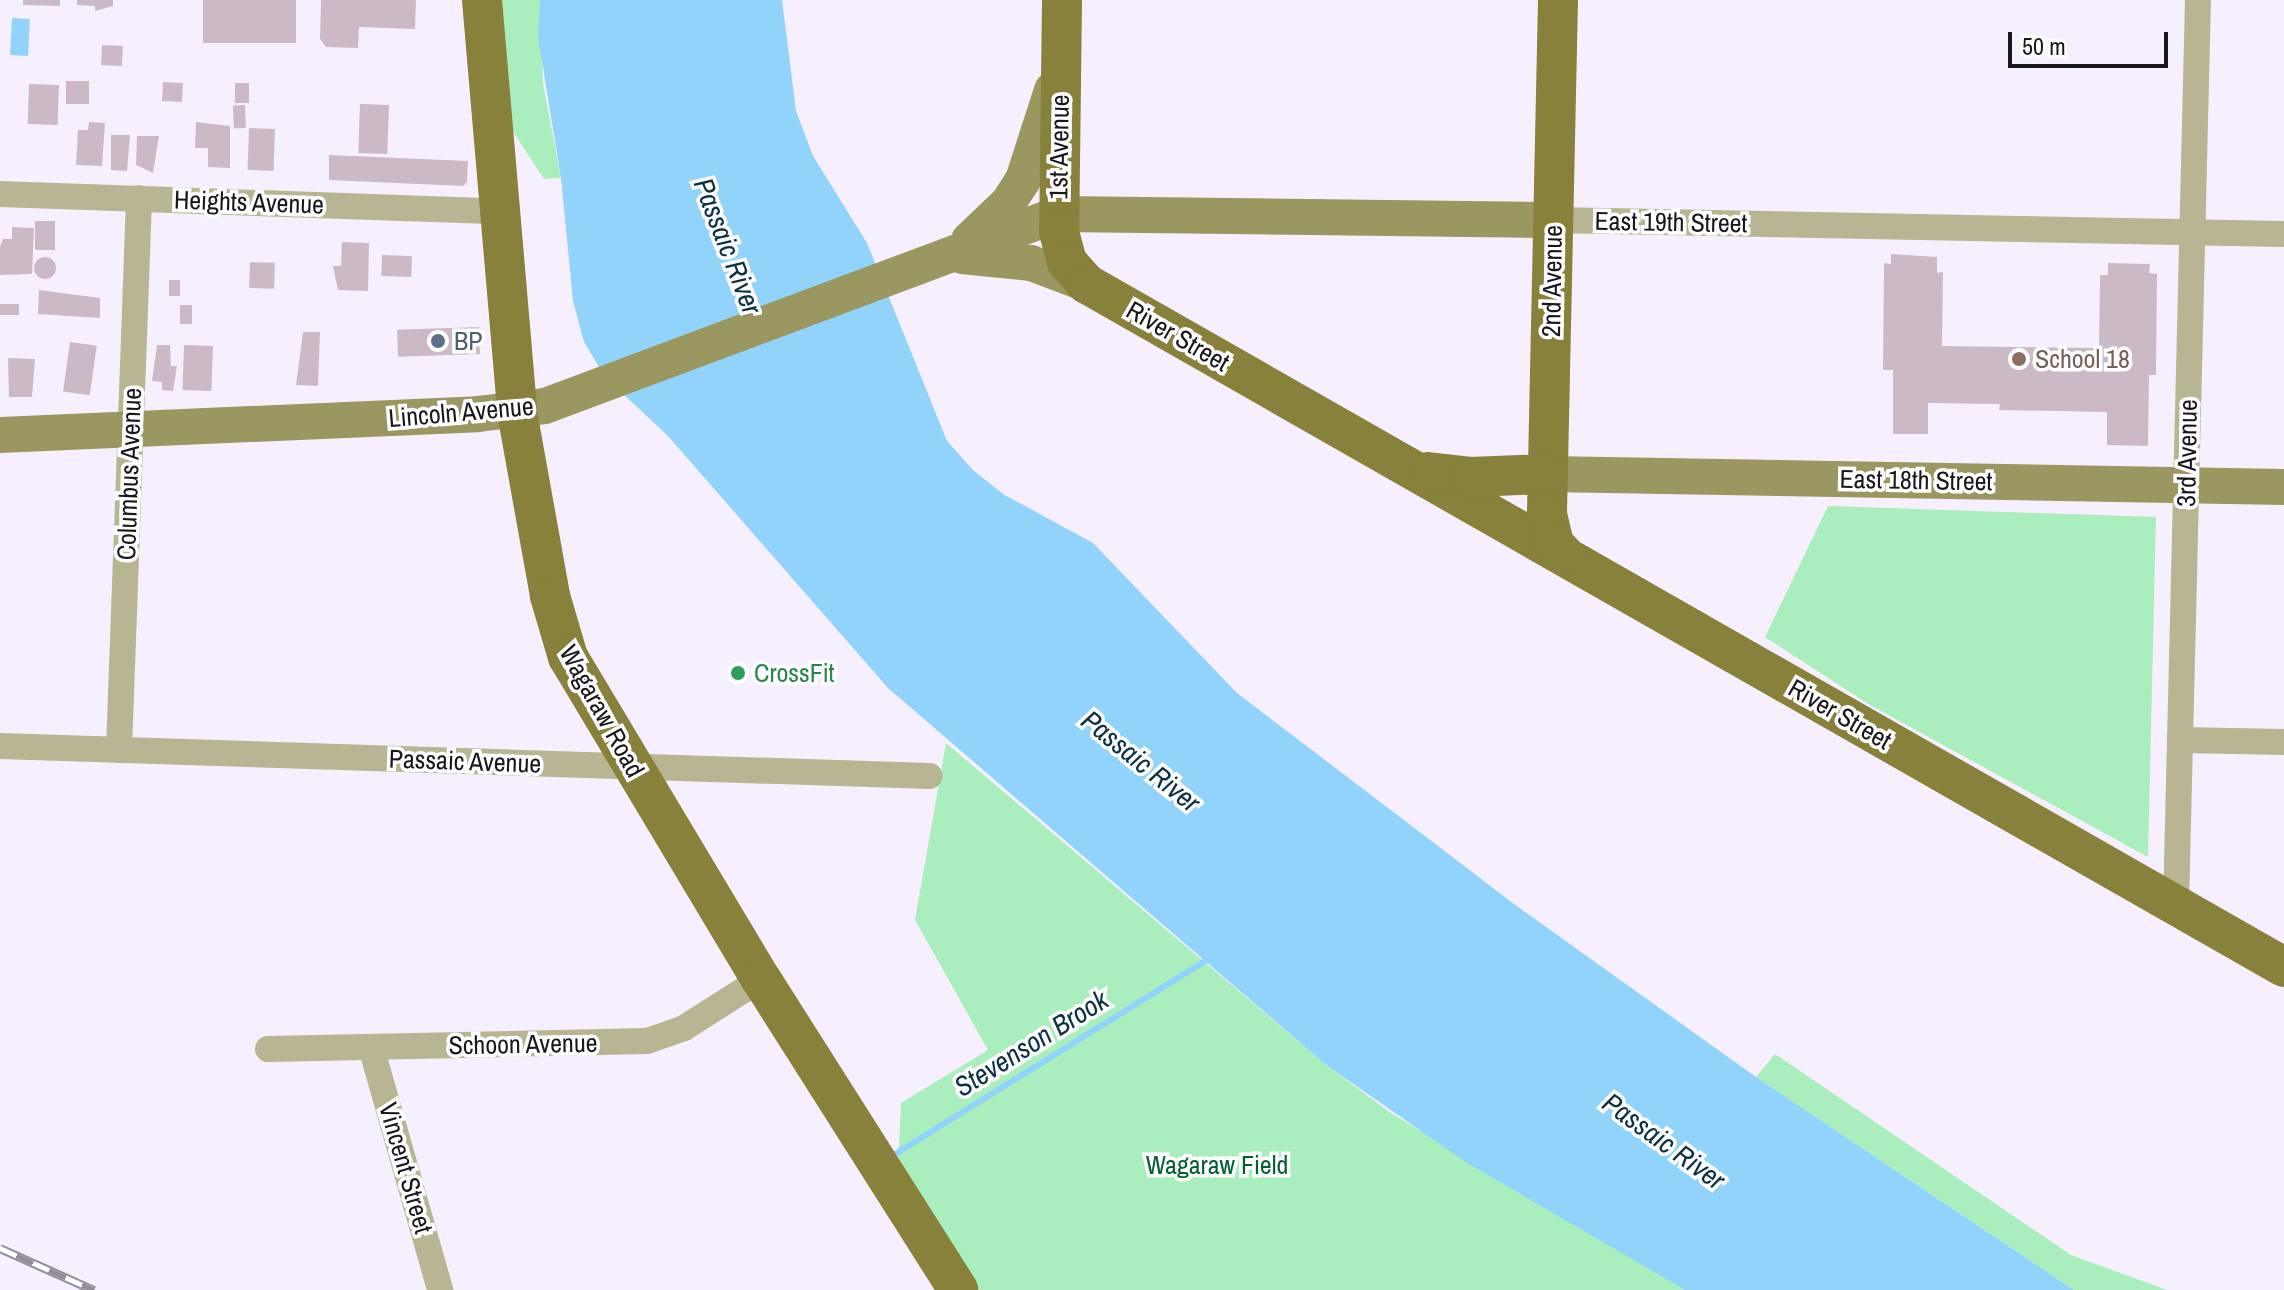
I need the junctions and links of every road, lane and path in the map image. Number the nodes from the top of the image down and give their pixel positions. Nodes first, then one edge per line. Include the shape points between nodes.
1 (482, 0) edge
2 (1558, 0) edge
3 (2198, 0) edge
4 (1061, 16) edge
5 (0, 194) edge
6 (139, 198) junction
7 (498, 211) junction
8 (1059, 214) junction
9 (1553, 220) junction
10 (2192, 232) junction
11 (2284, 234) edge
12 (944, 257) junction
13 (1087, 284) junction
14 (517, 412) junction
15 (131, 429) junction
16 (0, 435) edge
17 (1396, 462) junction
18 (1548, 474) junction
19 (2187, 485) junction
20 (2284, 487) edge
21 (1565, 556) junction
22 (2181, 740) junction
23 (2284, 742) edge
24 (0, 746) edge
25 (119, 750) junction
26 (631, 766) junction
27 (930, 776) dead end
28 (2176, 906) junction
29 (2284, 967) edge
30 (761, 979) junction
31 (371, 1047) junction
32 (268, 1049) dead end
33 (440, 1290) edge
34 (958, 1290) edge

1 - 7 main road, Wagaraw Road
2 - 9 main road, 2nd Avenue
3 - 10 street, 3rd Avenue
4 - 8 main road, 1st Avenue
4 - 12 main road via 1043,126 1023,180 991,221
5 - 6 street, Heights Avenue
6 - 7 street, Heights Avenue
6 - 15 street, Columbus Avenue
7 - 14 main road, Wagaraw Road
8 - 9 main road, East 19th Street
8 - 12 main road, Lincoln Avenue
8 - 13 main road, 1st Avenue via 1067,262
9 - 10 street, East 19th Street
9 - 18 main road, 2nd Avenue
10 - 11 street, East 19th Street
10 - 19 street, 3rd Avenue
12 - 13 main road, River Street via 1004,257
12 - 14 main road, Lincoln Avenue via 589,394
13 - 17 main road, River Street
14 - 15 main road, Lincoln Avenue
14 - 26 main road, Wagaraw Road via 558,626 582,685
15 - 16 main road, Lincoln Avenue
15 - 25 street, Columbus Avenue
17 - 18 main road, River Street via 1447,476
17 - 21 main road, River Street
18 - 19 main road, East 18th Street
18 - 21 main road, 2nd Avenue via 1549,531
19 - 20 main road, East 18th Street
19 - 22 street, 3rd Avenue
21 - 28 main road, River Street
22 - 23 street
22 - 28 street, 3rd Avenue
24 - 25 street, Passaic Avenue
25 - 26 street, Passaic Avenue
26 - 27 street, Passaic Avenue
26 - 30 main road, Wagaraw Road
28 - 29 main road, River Street
30 - 31 street, Schoon Avenue via 684,1028 647,1041
30 - 34 main road, Wagaraw Road
31 - 32 street, Schoon Avenue
31 - 33 street, Vincent Street

